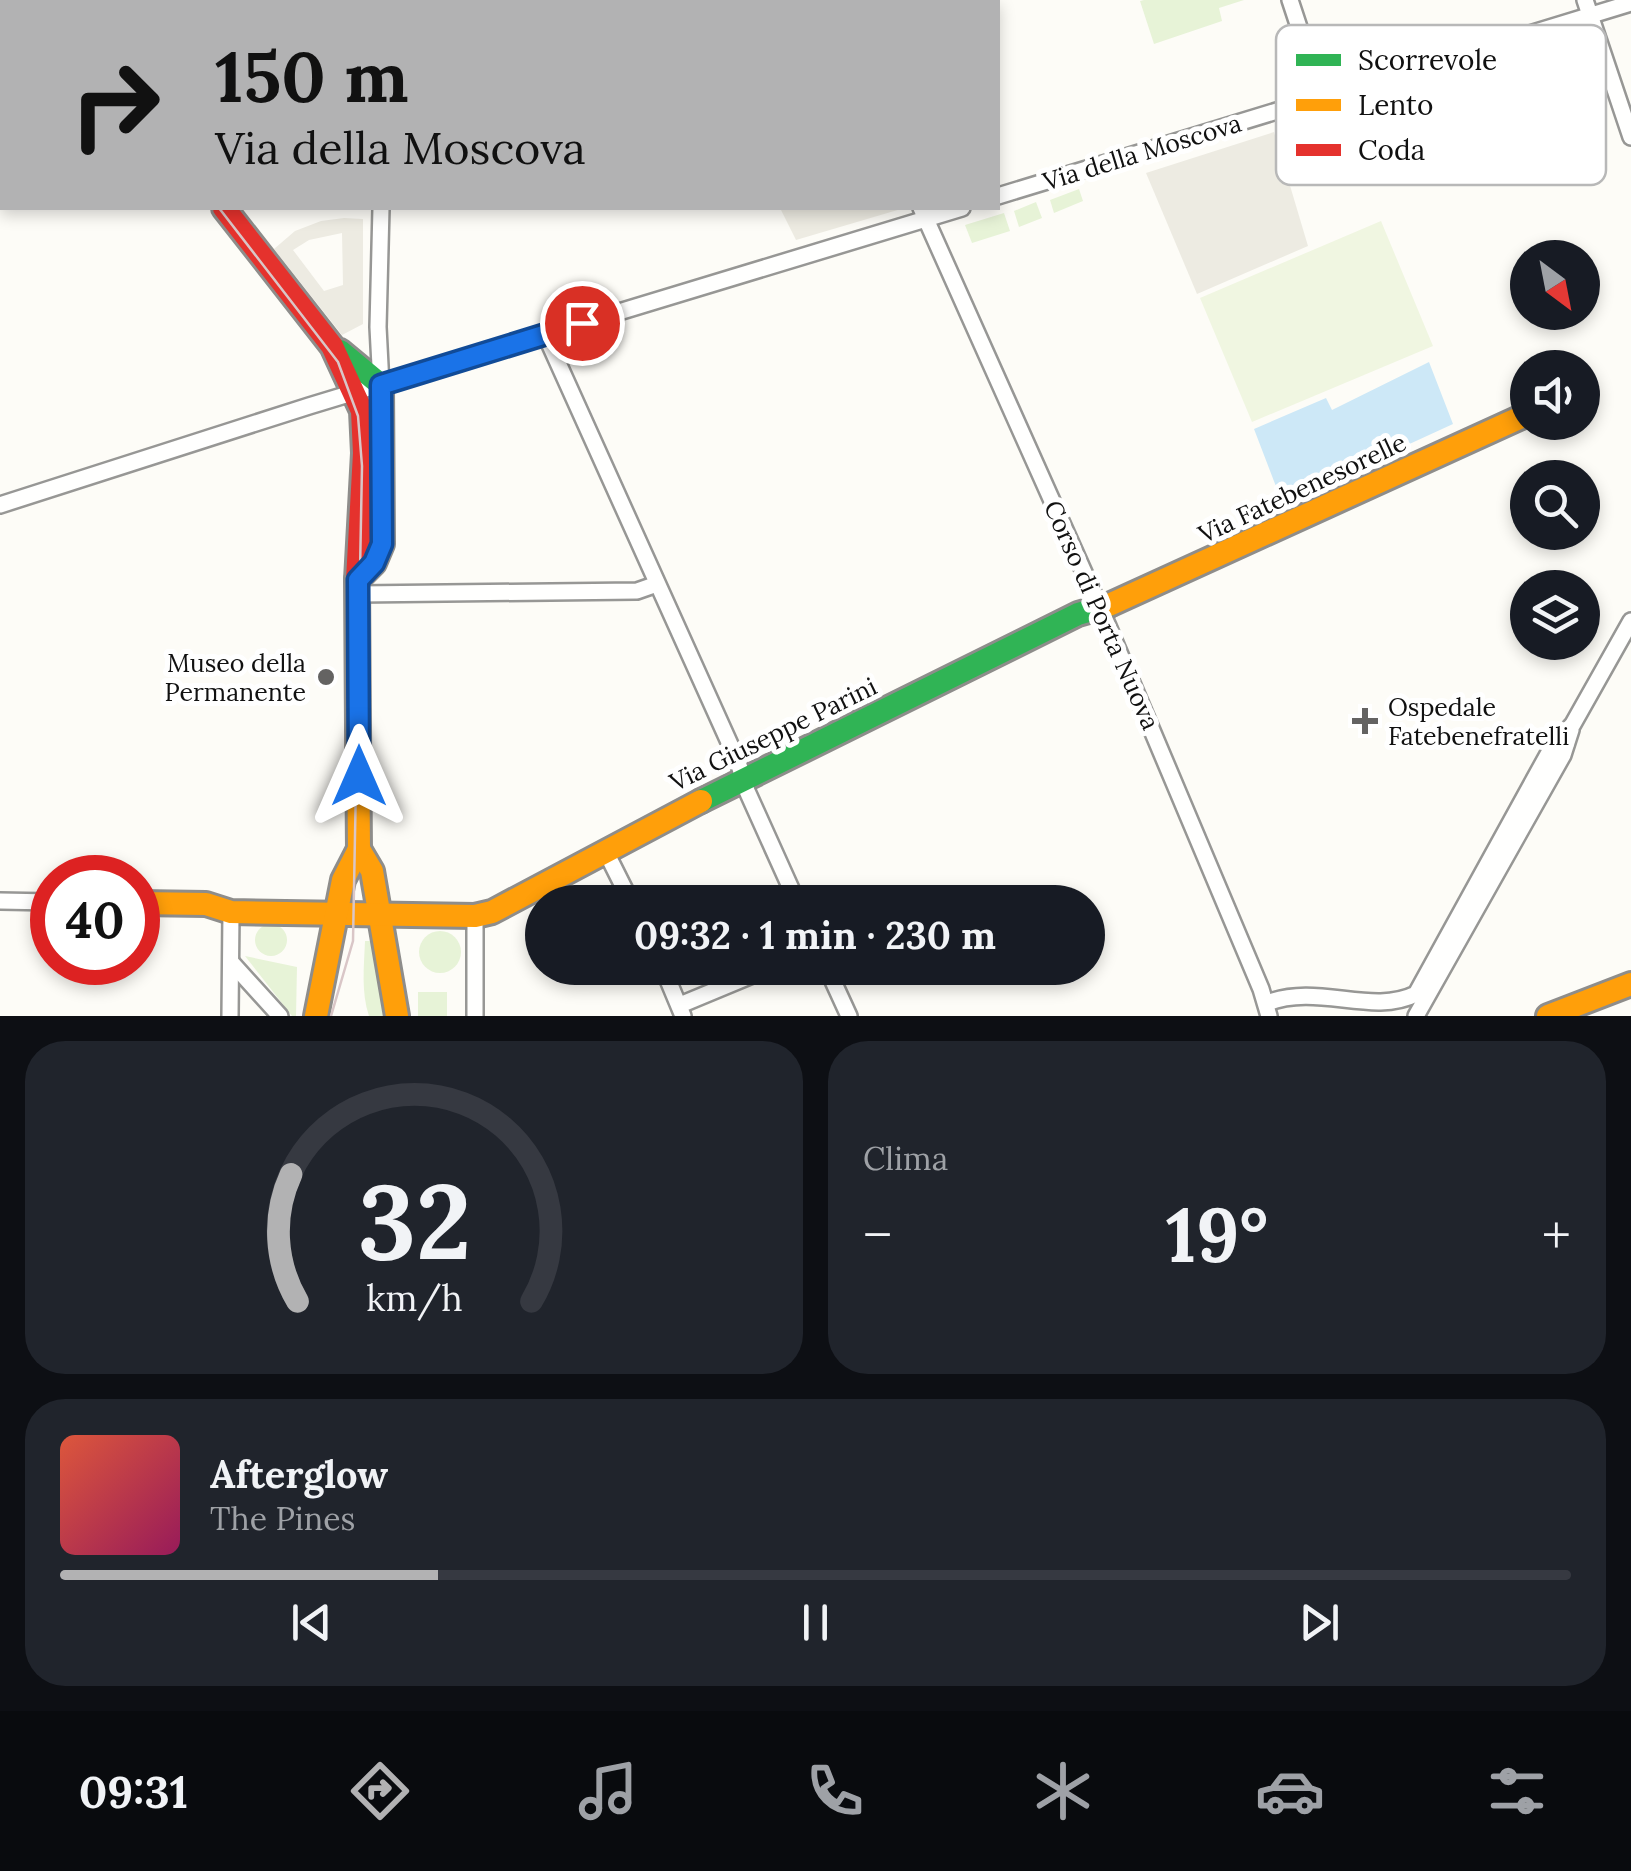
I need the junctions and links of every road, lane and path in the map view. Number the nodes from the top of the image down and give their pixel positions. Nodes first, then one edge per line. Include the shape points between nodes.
1 (1290, 0) edge
2 (1631, 3) edge
3 (1588, 8) edge
4 (1298, 25) edge
5 (1537, 25) edge
6 (1606, 62) edge
7 (1276, 111) edge
8 (1631, 137) edge
9 (1000, 195) edge
10 (226, 210) edge
11 (923, 213) edge
12 (381, 214) edge
13 (545, 334) junction
14 (332, 346) junction
15 (381, 385) junction
16 (355, 392) junction
17 (1510, 422) edge
18 (0, 505) edge
19 (656, 584) junction
20 (358, 587) junction
21 (1099, 608) junction
22 (1631, 620) edge
23 (744, 779) junction
24 (359, 850) junction
25 (604, 850) junction
26 (622, 885) edge
27 (790, 885) edge
28 (0, 901) edge
29 (30, 902) edge
30 (160, 903) edge
31 (231, 912) junction
32 (336, 914) junction
33 (380, 914) junction
34 (475, 916) junction
35 (231, 962) junction
36 (1631, 984) edge
37 (670, 985) edge
38 (734, 985) edge
39 (835, 985) edge
40 (1268, 1009) edge
41 (681, 1010) edge
42 (1415, 1012) edge
43 (230, 1016) edge
44 (280, 1016) edge
45 (316, 1016) edge
46 (396, 1016) edge
47 (476, 1016) edge
48 (849, 1016) edge
49 (1548, 1016) edge

1 - 4 street
2 - 3 street, Via della Moscova
3 - 5 street, Via della Moscova
6 - 8 street
7 - 9 street, Via della Moscova
10 - 14 street via 254,245 265,273 317,338
11 - 13 street
11 - 21 street, Corso di Porta Nuova
12 - 15 street
13 - 15 street
13 - 19 street
14 - 15 street
14 - 16 street
15 - 16 street
15 - 20 street via 382,544
16 - 18 street
16 - 20 street via 364,431
17 - 21 street, Via Fatebenesorelle
19 - 20 street via 636,591
19 - 23 street
20 - 24 street
21 - 23 street, Via Giuseppe Parini
21 - 40 street, Corso di Porta Nuova
22 - 42 street via 1573,724 1563,755
23 - 25 street, Via Giuseppe Parini
23 - 27 street
24 - 32 street
24 - 33 street via 372,871
25 - 26 street
25 - 34 street, Via Giuseppe Parini
28 - 29 street
30 - 31 street
31 - 32 street
31 - 35 street
32 - 33 street
32 - 45 street
33 - 34 street
33 - 46 street
34 - 47 street
35 - 43 street
35 - 44 street
36 - 49 street
37 - 41 street
38 - 41 street
39 - 48 street
40 - 42 street via 1293,997 1374,1014

